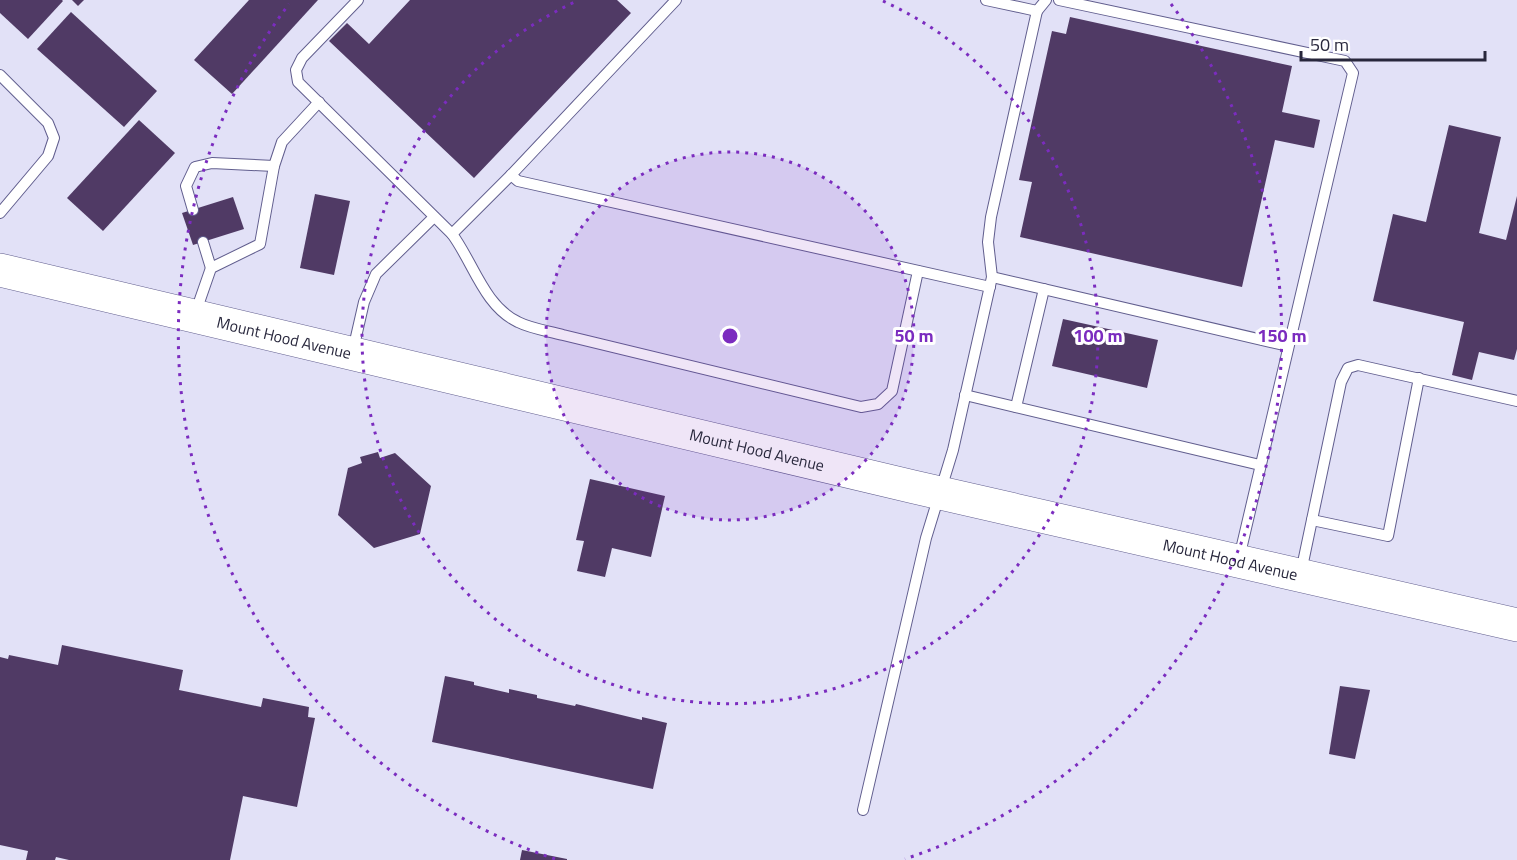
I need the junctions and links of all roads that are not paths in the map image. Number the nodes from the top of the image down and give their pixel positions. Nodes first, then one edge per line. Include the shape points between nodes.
1 (357, 0) edge
2 (675, 0) edge
3 (986, 0) edge
4 (1046, 0) edge
5 (1059, 0) edge
6 (1037, 11) junction
7 (0, 75) edge
8 (319, 102) junction
9 (274, 166) junction
10 (511, 175) junction
11 (193, 210) dead end
12 (0, 213) edge
13 (434, 217) junction
14 (452, 234) junction
15 (203, 242) dead end
16 (211, 268) junction
17 (0, 270) edge
18 (918, 271) junction
19 (991, 282) junction
20 (1044, 289) junction
21 (194, 317) junction
22 (1288, 346) junction
23 (352, 355) junction
24 (1419, 378) junction
25 (965, 395) junction
26 (1517, 400) edge
27 (1016, 407) junction
28 (1260, 465) junction
29 (939, 493) junction
30 (1312, 520) junction
31 (1238, 561) junction
32 (1301, 575) junction
33 (1517, 625) edge
34 (863, 810) dead end

1 - 8 lane via 302,58 296,70 298,82
2 - 10 lane
3 - 6 lane
4 - 6 lane
5 - 22 lane via 1345,61 1353,73
6 - 19 lane via 991,217
7 - 12 lane via 48,123 54,138 48,156
8 - 9 lane via 282,142
8 - 13 lane
9 - 11 lane via 212,163 195,167 186,186
9 - 16 lane via 260,244
10 - 14 lane
10 - 18 lane via 518,181
13 - 14 lane
13 - 23 lane via 376,274 364,303
14 - 18 lane via 491,301 517,322 861,406 878,404 892,392
15 - 16 lane
16 - 21 lane
17 - 21 main road, Mount Hood Avenue
18 - 19 lane
19 - 20 lane
19 - 25 lane
20 - 22 lane
20 - 27 lane
21 - 23 main road, Mount Hood Avenue
22 - 28 lane
23 - 29 main road, Mount Hood Avenue
24 - 26 lane
24 - 30 lane via 1358,365 1348,368 1341,382
24 - 30 lane via 1388,536
25 - 27 lane
25 - 29 lane
27 - 28 lane
28 - 31 lane
29 - 31 main road, Mount Hood Avenue
29 - 34 lane
30 - 32 lane
31 - 32 main road, Mount Hood Avenue
32 - 33 main road, Mount Hood Avenue

